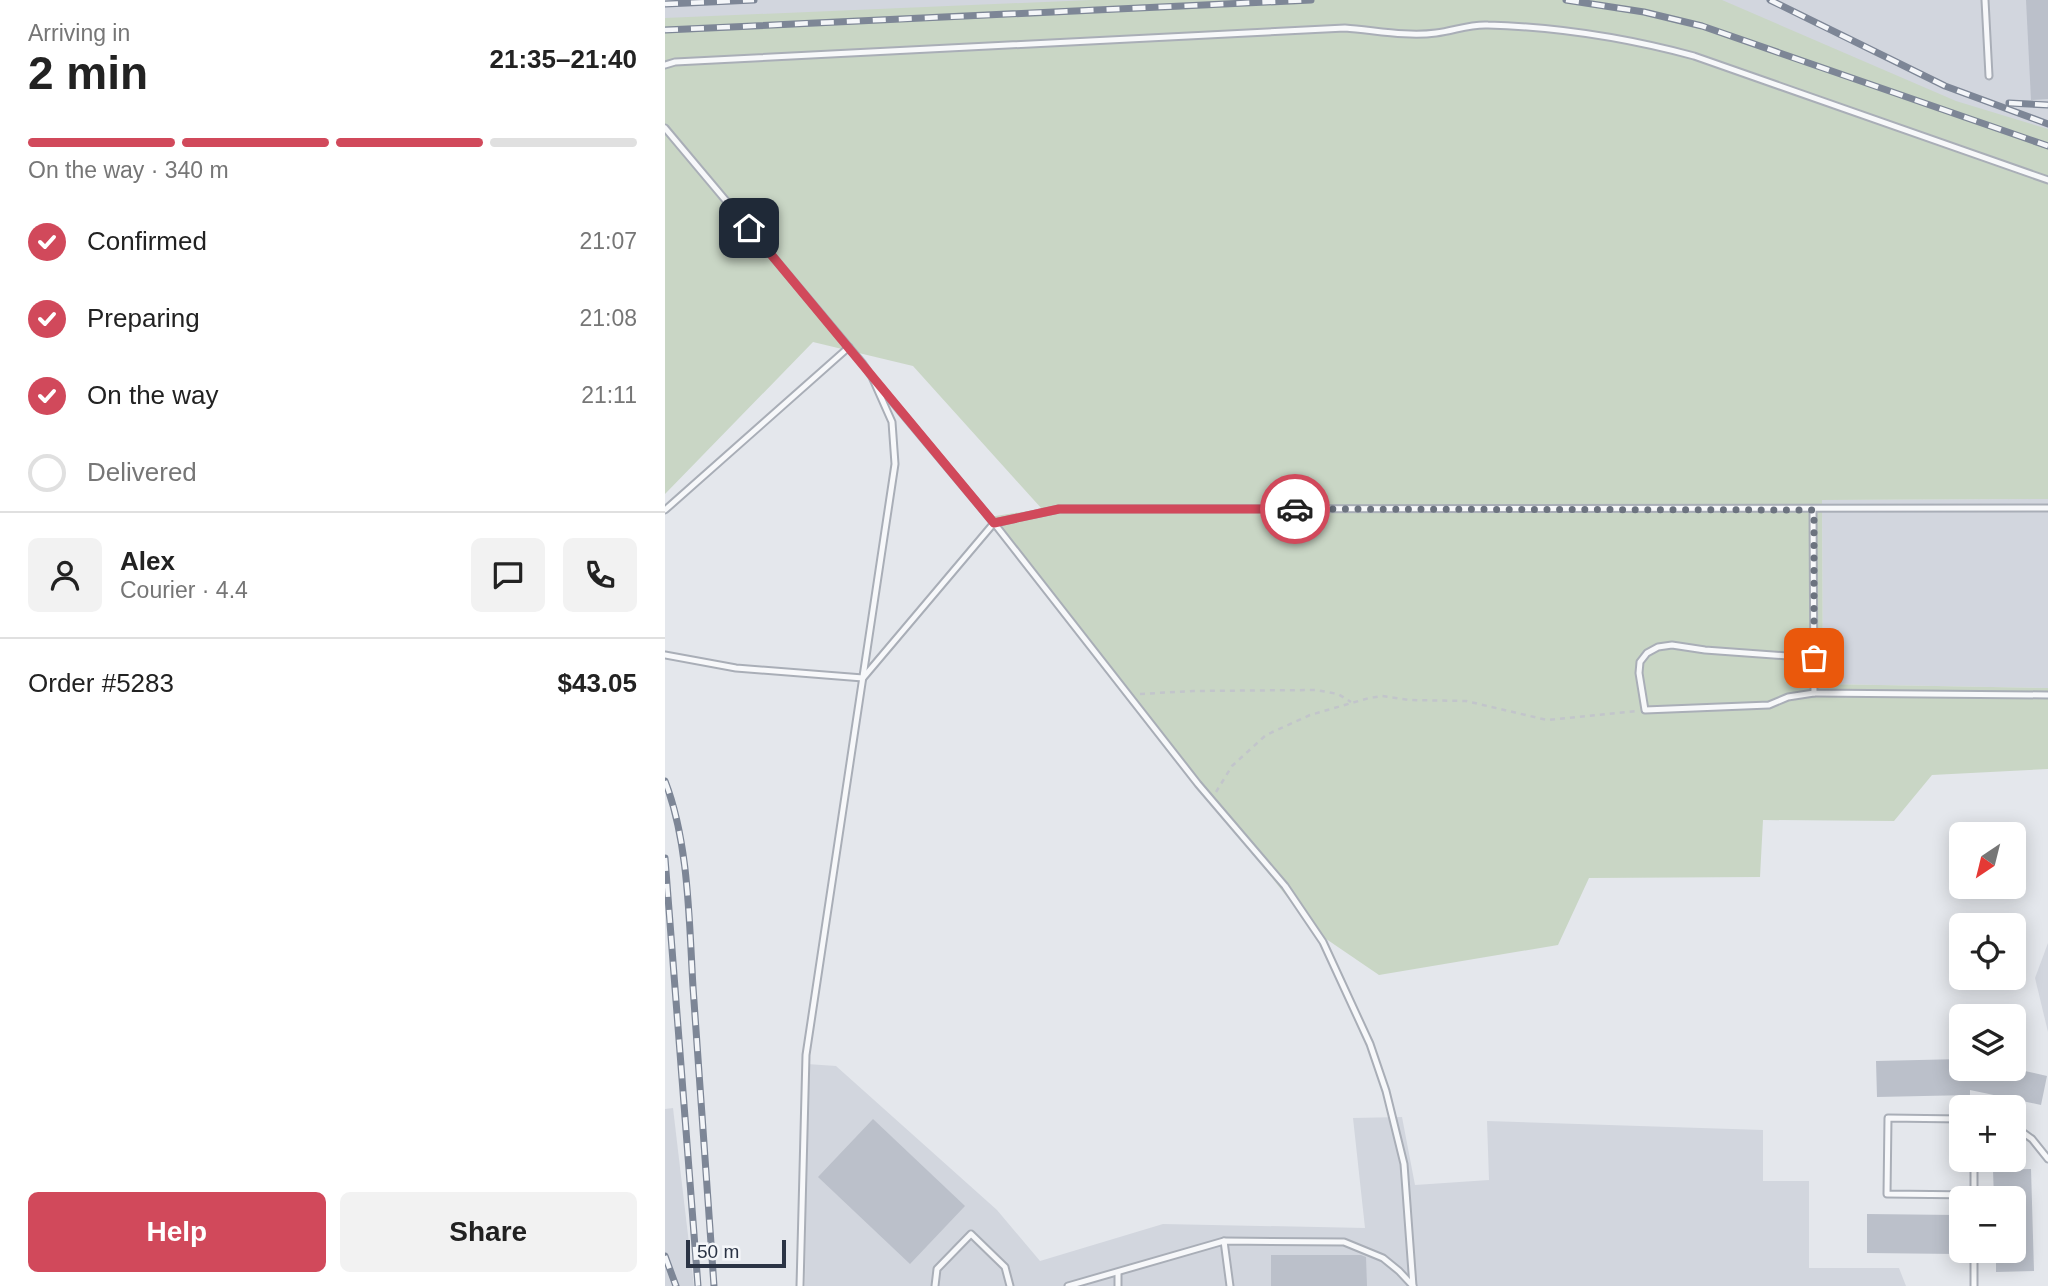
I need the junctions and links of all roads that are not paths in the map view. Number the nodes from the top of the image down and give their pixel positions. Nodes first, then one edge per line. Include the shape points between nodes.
1 (1985, 0) edge
2 (665, 65) edge
3 (1989, 76) dead end
4 (665, 128) edge
5 (2048, 180) edge
6 (849, 347) junction
7 (872, 377) junction
8 (2048, 508) edge
9 (665, 510) edge
10 (1814, 510) junction
11 (994, 523) junction
12 (665, 655) edge
13 (1814, 658) junction
14 (863, 678) junction
15 (1814, 693) junction
16 (2048, 695) edge
17 (1949, 1119) edge
18 (2026, 1135) edge
19 (2048, 1159) edge
20 (1949, 1196) edge
21 (1224, 1241) junction
22 (1974, 1263) edge
23 (1118, 1273) junction
24 (800, 1286) edge
25 (935, 1286) edge
26 (1010, 1286) edge
27 (1068, 1286) edge
28 (1118, 1286) edge
29 (1230, 1286) edge
30 (1975, 1286) edge

1 - 3 lane
2 - 5 lane via 1345,28 1413,33 1487,25 1536,29 1640,41 1694,56
4 - 6 lane
6 - 7 lane
6 - 9 lane
7 - 11 lane
7 - 14 lane via 892,422 895,464
8 - 10 lane
10 - 11 lane via 1059,509
10 - 13 lane
11 - 14 lane
11 - 21 lane via 1285,886 1323,942 1370,1044 1404,1164 1413,1286 1383,1258 1344,1242
12 - 14 lane via 736,668
13 - 15 lane
13 - 15 lane via 1672,645 1647,653 1639,673 1645,710 1769,705
14 - 24 lane via 806,1055
15 - 16 lane
17 - 20 lane via 1888,1118 1887,1195
18 - 19 lane
21 - 23 lane
21 - 29 lane
22 - 30 lane
23 - 27 lane
23 - 28 lane
25 - 26 lane via 937,1269 971,1234 1005,1266

